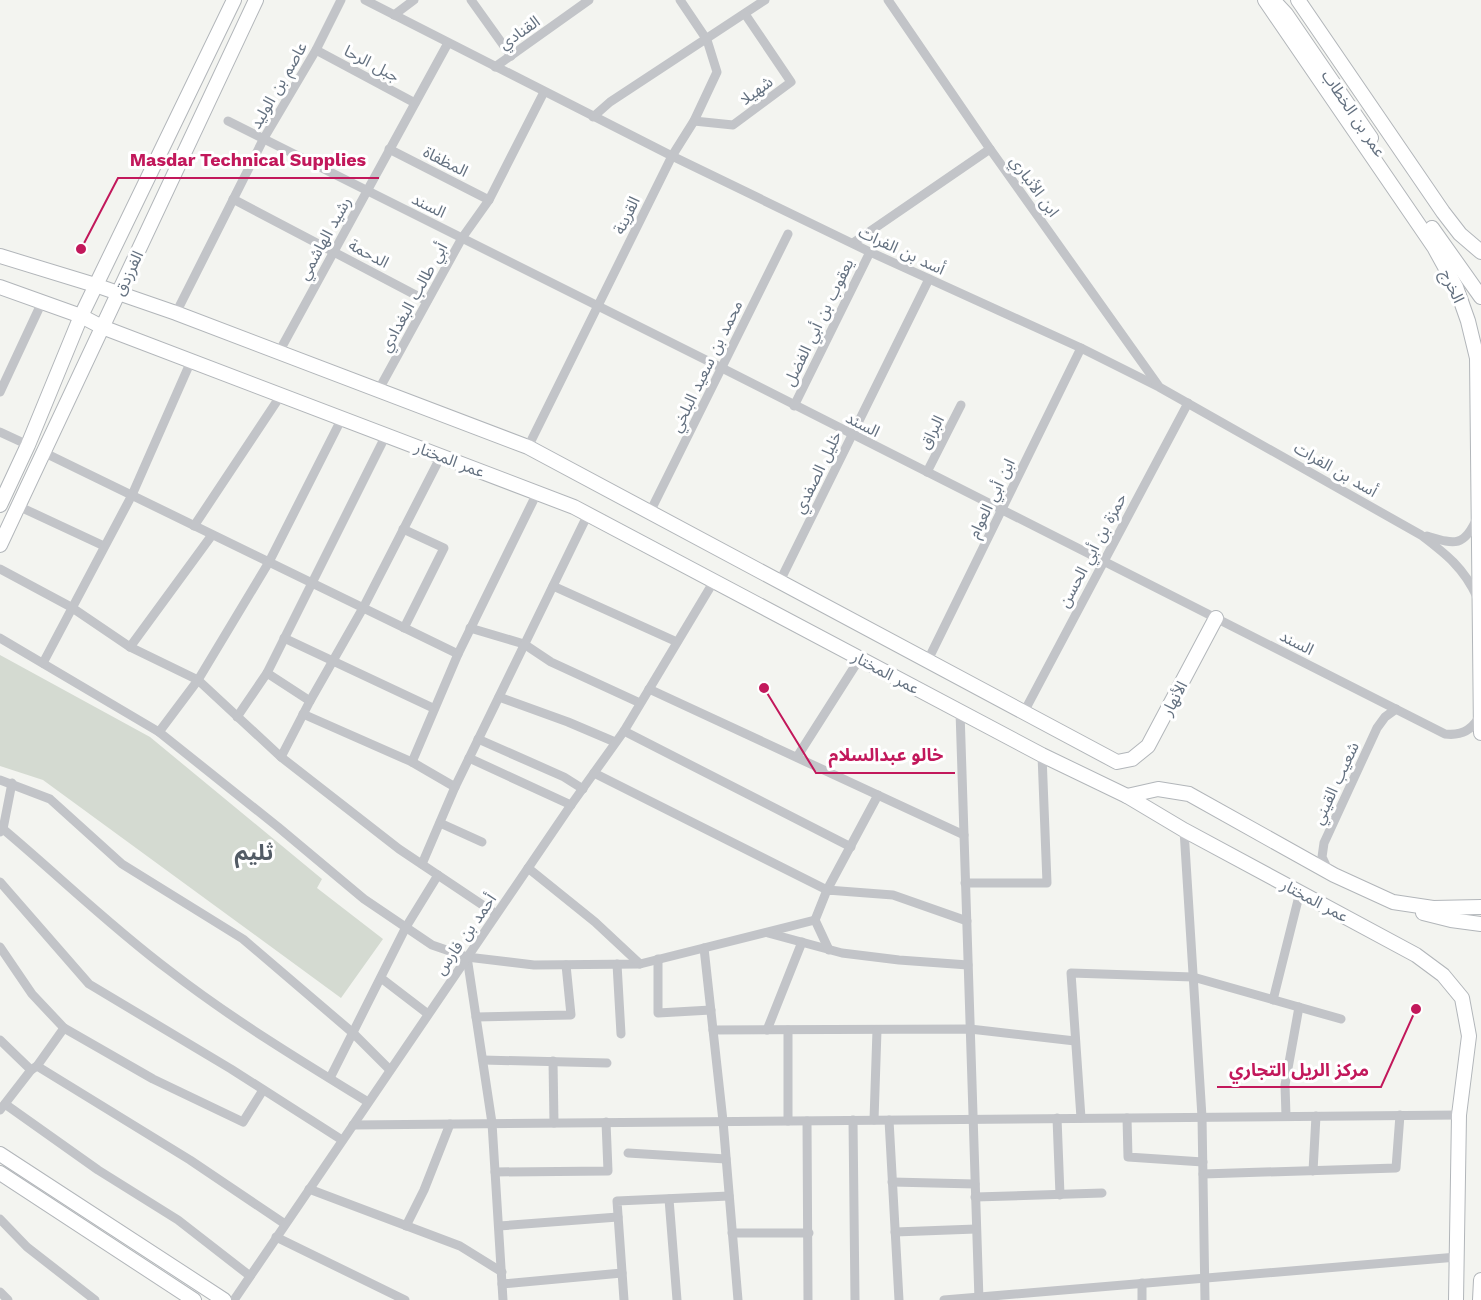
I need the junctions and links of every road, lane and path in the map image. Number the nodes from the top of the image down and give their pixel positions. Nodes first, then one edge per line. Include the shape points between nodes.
1 (234, 0) edge
2 (256, 0) edge
3 (341, 0) edge
4 (364, 0) edge
5 (414, 0) edge
6 (471, 0) edge
7 (589, 0) edge
8 (680, 0) edge
9 (765, 0) edge
10 (888, 0) edge
11 (1264, 0) edge
12 (1273, 0) edge
13 (1298, 0) edge
14 (745, 14) junction
15 (394, 15) junction
16 (707, 40) junction
17 (448, 43) junction
18 (316, 50) junction
19 (511, 56) junction
20 (495, 67) junction
21 (543, 92) junction
22 (415, 103) junction
23 (593, 117) junction
24 (228, 121) dead end
25 (694, 121) junction
26 (264, 138) junction
27 (389, 149) junction
28 (990, 149) junction
29 (672, 156) junction
30 (367, 191) junction
31 (233, 199) junction
32 (489, 200) junction
33 (1432, 228) joint
34 (788, 234) dead end
35 (462, 238) junction
36 (853, 243) junction
37 (334, 252) junction
38 (870, 252) junction
39 (1481, 252) edge
40 (0, 256) edge
41 (929, 279) junction
42 (95, 285) junction
43 (0, 287) edge
44 (119, 293) junction
45 (1481, 297) edge
46 (427, 301) junction
47 (42, 302) junction
48 (597, 307) junction
49 (176, 314) junction
50 (81, 316) junction
51 (102, 327) junction
52 (1081, 348) junction
53 (279, 352) junction
54 (191, 361) junction
55 (722, 368) junction
56 (1160, 387) junction
57 (378, 391) junction
58 (0, 392) edge
59 (281, 395) junction
60 (1188, 403) junction
61 (962, 405) dead end
62 (794, 406) junction
63 (342, 418) junction
64 (0, 432) edge
65 (386, 435) junction
66 (852, 435) junction
67 (28, 445) junction
68 (528, 447) junction
69 (43, 452) junction
70 (1481, 453) edge
71 (441, 456) junction
72 (1478, 471) junction
73 (927, 472) junction
74 (537, 493) junction
75 (132, 495) junction
76 (0, 505) edge
77 (18, 506) junction
78 (1001, 510) junction
79 (650, 512) junction
80 (588, 514) junction
81 (1478, 515) junction
82 (194, 526) junction
83 (403, 529) junction
84 (212, 535) junction
85 (1421, 535) junction
86 (0, 545) edge
87 (104, 546) junction
88 (1102, 561) junction
89 (270, 562) junction
90 (0, 569) edge
91 (714, 581) junction
92 (780, 581) junction
93 (311, 583) junction
94 (553, 586) junction
95 (1479, 602) junction
96 (71, 607) junction
97 (363, 608) junction
98 (1216, 618) junction
99 (404, 628) junction
100 (470, 628) junction
101 (0, 638) edge
102 (284, 638) junction
103 (677, 642) junction
104 (524, 644) junction
105 (130, 647) junction
106 (458, 654) junction
107 (860, 658) junction
108 (927, 660) junction
109 (332, 661) junction
110 (43, 663) junction
111 (267, 673) junction
112 (198, 680) junction
113 (649, 688) junction
114 (499, 697) junction
115 (310, 701) junction
116 (640, 703) junction
117 (433, 708) junction
118 (1396, 709) junction
119 (960, 711) junction
120 (1024, 712) junction
121 (303, 714) junction
122 (1480, 715) edge
123 (237, 717) junction
124 (159, 732) junction
125 (624, 732) junction
126 (1481, 733) edge
127 (478, 739) junction
128 (615, 742) junction
129 (1042, 755) junction
130 (281, 757) junction
131 (469, 758) junction
132 (797, 758) junction
133 (412, 762) junction
134 (1117, 762) joint
135 (594, 773) junction
136 (0, 780) edge
137 (12, 783) junction
138 (455, 787) junction
139 (583, 789) junction
140 (878, 795) junction
141 (1127, 796) junction
142 (571, 806) junction
143 (440, 823) junction
144 (1184, 830) junction
145 (1, 831) edge
146 (964, 835) junction
147 (482, 842) dead end
148 (851, 847) junction
149 (422, 864) junction
150 (528, 868) junction
151 (438, 875) junction
152 (1334, 875) junction
153 (0, 882) edge
154 (965, 883) junction
155 (827, 890) junction
156 (1300, 892) junction
157 (1393, 902) junction
158 (1481, 907) edge
159 (496, 914) junction
160 (815, 920) junction
161 (967, 921) junction
162 (1481, 924) edge
163 (406, 927) junction
164 (766, 933) junction
165 (802, 942) junction
166 (704, 948) junction
167 (829, 950) junction
168 (2, 954) edge
169 (467, 957) junction
170 (658, 959) junction
171 (617, 964) junction
172 (640, 964) junction
173 (566, 965) junction
174 (968, 965) junction
175 (1193, 977) junction
176 (381, 978) junction
177 (1273, 1000) junction
178 (1299, 1007) junction
179 (711, 1010) junction
180 (428, 1014) junction
181 (476, 1017) junction
182 (1341, 1019) dead end
183 (64, 1028) junction
184 (877, 1029) junction
185 (970, 1029) junction
186 (713, 1030) junction
187 (767, 1030) junction
188 (788, 1030) junction
189 (353, 1033) junction
190 (621, 1034) dead end
191 (0, 1040) edge
192 (1076, 1041) junction
193 (483, 1060) junction
194 (553, 1061) junction
195 (607, 1063) dead end
196 (34, 1068) junction
197 (390, 1070) junction
198 (330, 1078) junction
199 (263, 1090) junction
200 (368, 1102) junction
201 (2, 1107) edge
202 (1400, 1115) junction
203 (1459, 1115) junction
204 (1286, 1116) junction
205 (1316, 1116) junction
206 (1202, 1117) junction
207 (1058, 1118) junction
208 (1081, 1118) junction
209 (1127, 1118) junction
210 (973, 1119) junction
211 (807, 1120) junction
212 (853, 1120) junction
213 (874, 1120) junction
214 (889, 1120) junction
215 (723, 1121) junction
216 (788, 1121) junction
217 (606, 1122) junction
218 (492, 1123) junction
219 (554, 1123) junction
220 (450, 1124) junction
221 (353, 1125) junction
222 (342, 1140) junction
223 (628, 1153) dead end
224 (0, 1154) edge
225 (726, 1159) junction
226 (1203, 1162) junction
227 (1313, 1171) junction
228 (495, 1172) junction
229 (0, 1173) edge
230 (1203, 1174) junction
231 (892, 1182) junction
232 (975, 1184) junction
233 (309, 1189) junction
234 (1102, 1193) dead end
235 (1060, 1195) junction
236 (729, 1196) junction
237 (975, 1197) junction
238 (669, 1199) junction
239 (618, 1217) junction
240 (0, 1219) edge
241 (285, 1224) junction
242 (406, 1226) junction
243 (499, 1226) junction
244 (976, 1229) junction
245 (895, 1232) junction
246 (732, 1233) junction
247 (809, 1233) junction
248 (276, 1237) junction
249 (1457, 1257) junction
250 (502, 1272) junction
251 (622, 1273) junction
252 (250, 1276) junction
253 (1204, 1278) junction
254 (1481, 1280) edge
255 (1142, 1283) junction
256 (502, 1284) junction
257 (0, 1292) edge
258 (979, 1299) edge
259 (8, 1300) edge
260 (95, 1300) edge
261 (194, 1300) edge
262 (224, 1300) edge
263 (234, 1300) edge
264 (405, 1300) edge
265 (504, 1300) edge
266 (624, 1300) edge
267 (677, 1300) edge
268 (738, 1300) edge
269 (808, 1300) edge
270 (855, 1300) edge
271 (899, 1300) edge
272 (944, 1300) edge
273 (1142, 1300) edge
274 (1205, 1300) edge
275 (1456, 1300) edge
276 (1480, 1300) edge

1 - 42 street, الفرزدق
2 - 44 street, الفرزدق
3 - 18 street, عاصم بن الوليد
4 - 15 street, أسد بن الفرات
5 - 15 street
6 - 19 street
7 - 19 street, القنادي
8 - 16 street, القرينة
9 - 14 street
10 - 28 street, ابن الأنباري
11 - 72 street, الخرج via 1434,247 1456,287 1477,358
12 - 33 street, عمر بن الخطاب
13 - 39 street via 1443,212
14 - 16 street
14 - 25 street, شهيلا via 791,82 733,125
15 - 17 street, أسد بن الفرات
16 - 23 street via 609,102
16 - 25 street, القرينة via 717,72
17 - 20 street, أسد بن الفرات
17 - 22 street, رشيد الهاشمي
18 - 22 street, جبل الرحا
18 - 26 street, عاصم بن الوليد
19 - 20 street, القنادي
20 - 21 street, أسد بن الفرات
21 - 23 street, أسد بن الفرات
21 - 32 street, أبي طالب البغدادي
22 - 27 street, رشيد الهاشمي
23 - 29 street, أسد بن الفرات
24 - 26 street, السند
25 - 29 street, القرينة
26 - 30 street, السند
26 - 31 street, عاصم بن الوليد
27 - 30 street, رشيد الهاشمي
27 - 32 street, المظفاة
28 - 36 street, يعقوب بن أبي الفضل
28 - 56 street, ابن الأنباري
29 - 36 street, أسد بن الفرات
29 - 48 street, القرينة
30 - 35 street, السند
30 - 37 street, رشيد الهاشمي
31 - 37 street, الدحمة
31 - 49 street, عاصم بن الوليد
32 - 35 street, أبي طالب البغدادي
33 - 45 street, الخرج
34 - 55 street, محمد بن سعيد البلخي
35 - 46 street, أبي طالب البغدادي
35 - 48 street, السند
36 - 38 street, أسد بن الفرات
37 - 46 street, الدحمة
37 - 53 street, رشيد الهاشمي
38 - 41 street, أسد بن الفرات
38 - 62 street, يعقوب بن أبي الفضل
40 - 42 street, عمر المختار
41 - 52 street, أسد بن الفرات
41 - 66 street, خليل الصفدي
42 - 44 street, عمر المختار
42 - 50 street, الفرزدق
43 - 47 street, عمر المختار
44 - 49 street, عمر المختار
44 - 51 street, الفرزدق
46 - 57 street, أبي طالب البغدادي
47 - 50 street, عمر المختار
47 - 58 street
48 - 55 street, السند
48 - 68 street, القرينة
49 - 53 street, عمر المختار
50 - 51 street, عمر المختار
50 - 67 street, الفرزدق
51 - 54 street, عمر المختار
51 - 69 street, الفرزدق
52 - 56 street, أسد بن الفرات
52 - 78 street, ابن أبي العوام
53 - 57 street, عمر المختار
54 - 59 street, عمر المختار
54 - 75 street
55 - 62 street, السند
55 - 79 street, محمد بن سعيد البلخي
56 - 60 street, أسد بن الفرات
57 - 68 street, عمر المختار
59 - 63 street, عمر المختار
59 - 82 street
60 - 85 street, أسد بن الفرات
60 - 88 street, حمزة بن أبي الحسن
61 - 73 street, البراق
62 - 66 street, السند
63 - 65 street, عمر المختار
63 - 89 street
64 - 67 street
65 - 71 street, عمر المختار
65 - 93 street
66 - 73 street, السند
66 - 92 street, خليل الصفدي
67 - 76 street, الفرزدق
68 - 79 street, عمر المختار
69 - 75 street
69 - 77 street, الفرزدق
70 - 72 street
71 - 74 street, عمر المختار
71 - 83 street
72 - 81 street, الخرج
73 - 78 street, السند
74 - 80 street, عمر المختار
74 - 100 street
75 - 82 street
75 - 87 street
77 - 86 street, الفرزدق
77 - 87 street
78 - 88 street, السند
78 - 108 street, ابن أبي العوام
79 - 92 street, عمر المختار
80 - 91 street, عمر المختار
80 - 94 street
81 - 85 street, أسد بن الفرات via 1471,532 1458,542
81 - 95 street, الخرج
82 - 84 street
83 - 97 street
83 - 99 street via 444,548
84 - 89 street
84 - 105 street
85 - 95 street, أسد بن الفرات via 1450,557 1471,584
87 - 96 street
88 - 98 street, السند
88 - 120 street, حمزة بن أبي الحسن
89 - 93 street
89 - 112 street
90 - 96 street
91 - 103 street, أحمد بن فارس
91 - 107 street, عمر المختار
92 - 108 street, عمر المختار
93 - 97 street
93 - 102 street
94 - 103 street
94 - 104 street
95 - 122 street, الخرج
96 - 105 street
96 - 110 street
97 - 99 street
97 - 109 street
98 - 118 street, السند
98 - 134 street, الأنهار via 1148,746 1132,759
99 - 106 street
100 - 104 street
100 - 106 street
101 - 110 street
102 - 109 street
102 - 111 street
103 - 113 street, أحمد بن فارس
104 - 114 street
104 - 116 street via 551,662
105 - 112 street
106 - 117 street
107 - 119 street, عمر المختار
107 - 132 street
108 - 120 street, عمر المختار
109 - 115 street
109 - 117 street
110 - 124 street
111 - 115 street
111 - 123 street
112 - 123 street
112 - 124 street
113 - 116 street, أحمد بن فارس
113 - 132 street
114 - 127 street
114 - 128 street
115 - 121 street
116 - 125 street, أحمد بن فارس
117 - 133 street
118 - 122 street, السند via 1445,735 1470,729
118 - 152 street, شعيب القيني via 1377,728 1324,843 1324,862
119 - 129 street, عمر المختار
119 - 146 street
120 - 134 street, عمر المختار
121 - 130 street
121 - 133 street
122 - 126 street, الخرج
123 - 130 street
124 - 163 street via 364,899
125 - 128 street, أحمد بن فارس
125 - 148 street
127 - 131 street
127 - 139 street
128 - 135 street, أحمد بن فارس
129 - 141 street, عمر المختار
129 - 154 street via 1047,883
130 - 149 street
131 - 138 street
131 - 142 street
132 - 140 street
133 - 138 street
135 - 139 street, أحمد بن فارس
135 - 155 street
136 - 137 street
137 - 145 street
137 - 189 street via 50,799 122,864 243,939
138 - 143 street
139 - 142 street, أحمد بن فارس
140 - 146 street
140 - 148 street
141 - 144 street, عمر المختار
141 - 152 street via 1158,789 1189,794
142 - 150 street, أحمد بن فارس
143 - 147 street
143 - 149 street
144 - 156 street, عمر المختار
144 - 175 street
145 - 198 street via 171,973
146 - 154 street
148 - 155 street
149 - 151 street
150 - 159 street, أحمد بن فارس
150 - 172 street
151 - 159 street
151 - 163 street
152 - 157 street
153 - 199 street via 89,984
154 - 161 street
155 - 160 street
155 - 161 street via 893,895
156 - 177 street
156 - 203 street, عمر المختار via 1416,955 1443,975 1462,998 1469,1036
157 - 158 street via 1433,908
157 - 162 street via 1431,916
159 - 169 street, أحمد بن فارس
160 - 164 street
160 - 167 street
161 - 174 street
163 - 169 street via 432,945
163 - 176 street
164 - 165 street
164 - 166 street
165 - 167 street
165 - 187 street
166 - 170 street
166 - 179 street
167 - 174 street
168 - 183 street
169 - 173 street
169 - 180 street, أحمد بن فارس
169 - 181 street
170 - 172 street
170 - 179 street via 658,1013
171 - 172 street
171 - 173 street
171 - 190 street
173 - 181 street via 571,1016
174 - 185 street
175 - 177 street
175 - 192 street via 1071,973
175 - 206 street
176 - 180 street
176 - 189 street
177 - 178 street
178 - 182 street
178 - 204 street via 1285,1085
179 - 186 street
180 - 197 street, أحمد بن فارس
181 - 193 street
183 - 196 street
183 - 199 street via 243,1122
184 - 185 street
184 - 188 street
184 - 213 street
185 - 192 street
185 - 210 street
186 - 187 street
186 - 215 street
187 - 188 street
188 - 216 street
189 - 197 street
189 - 198 street
191 - 196 street
192 - 208 street
193 - 194 street
193 - 218 street
194 - 195 street
194 - 219 street
196 - 201 street
196 - 241 street via 189,1160
197 - 200 street, أحمد بن فارس
198 - 200 street
199 - 222 street
200 - 221 street, أحمد بن فارس
201 - 252 street via 178,1220
202 - 203 street
202 - 205 street
202 - 227 street via 1395,1168
203 - 249 street, عمر المختار
204 - 205 street
204 - 206 street
205 - 227 street
206 - 209 street
206 - 226 street
207 - 208 street
207 - 210 street
207 - 235 street
208 - 209 street
209 - 226 street via 1128,1157
210 - 214 street
210 - 232 street
211 - 212 street
211 - 216 street
211 - 247 street
212 - 213 street
212 - 270 street
213 - 214 street
214 - 231 street
215 - 216 street
215 - 217 street
215 - 225 street
217 - 219 street
217 - 228 street via 608,1170
218 - 219 street
218 - 220 street
218 - 228 street
220 - 221 street
220 - 242 street
221 - 222 street, أحمد بن فارس
222 - 233 street, أحمد بن فارس
223 - 225 street
224 - 262 street
225 - 236 street
226 - 230 street
227 - 230 street
228 - 243 street
229 - 261 street
230 - 253 street
231 - 232 street
231 - 245 street
232 - 237 street
233 - 241 street, أحمد بن فارس
233 - 242 street
234 - 235 street
235 - 237 street
236 - 238 street
236 - 246 street
237 - 244 street
238 - 239 street via 616,1201
238 - 267 street
239 - 243 street
239 - 251 street
240 - 260 street via 27,1247
241 - 248 street, أحمد بن فارس
242 - 250 street via 460,1246
243 - 250 street
244 - 245 street
244 - 258 street
245 - 271 street
246 - 247 street
246 - 268 street
247 - 269 street
248 - 252 street, أحمد بن فارس
248 - 264 street
249 - 253 street
249 - 275 street, عمر المختار
250 - 256 street
251 - 256 street
251 - 266 street
252 - 263 street, أحمد بن فارس
253 - 255 street
253 - 274 street
254 - 276 street
255 - 258 street
255 - 273 street
256 - 265 street
257 - 259 street
258 - 272 street

